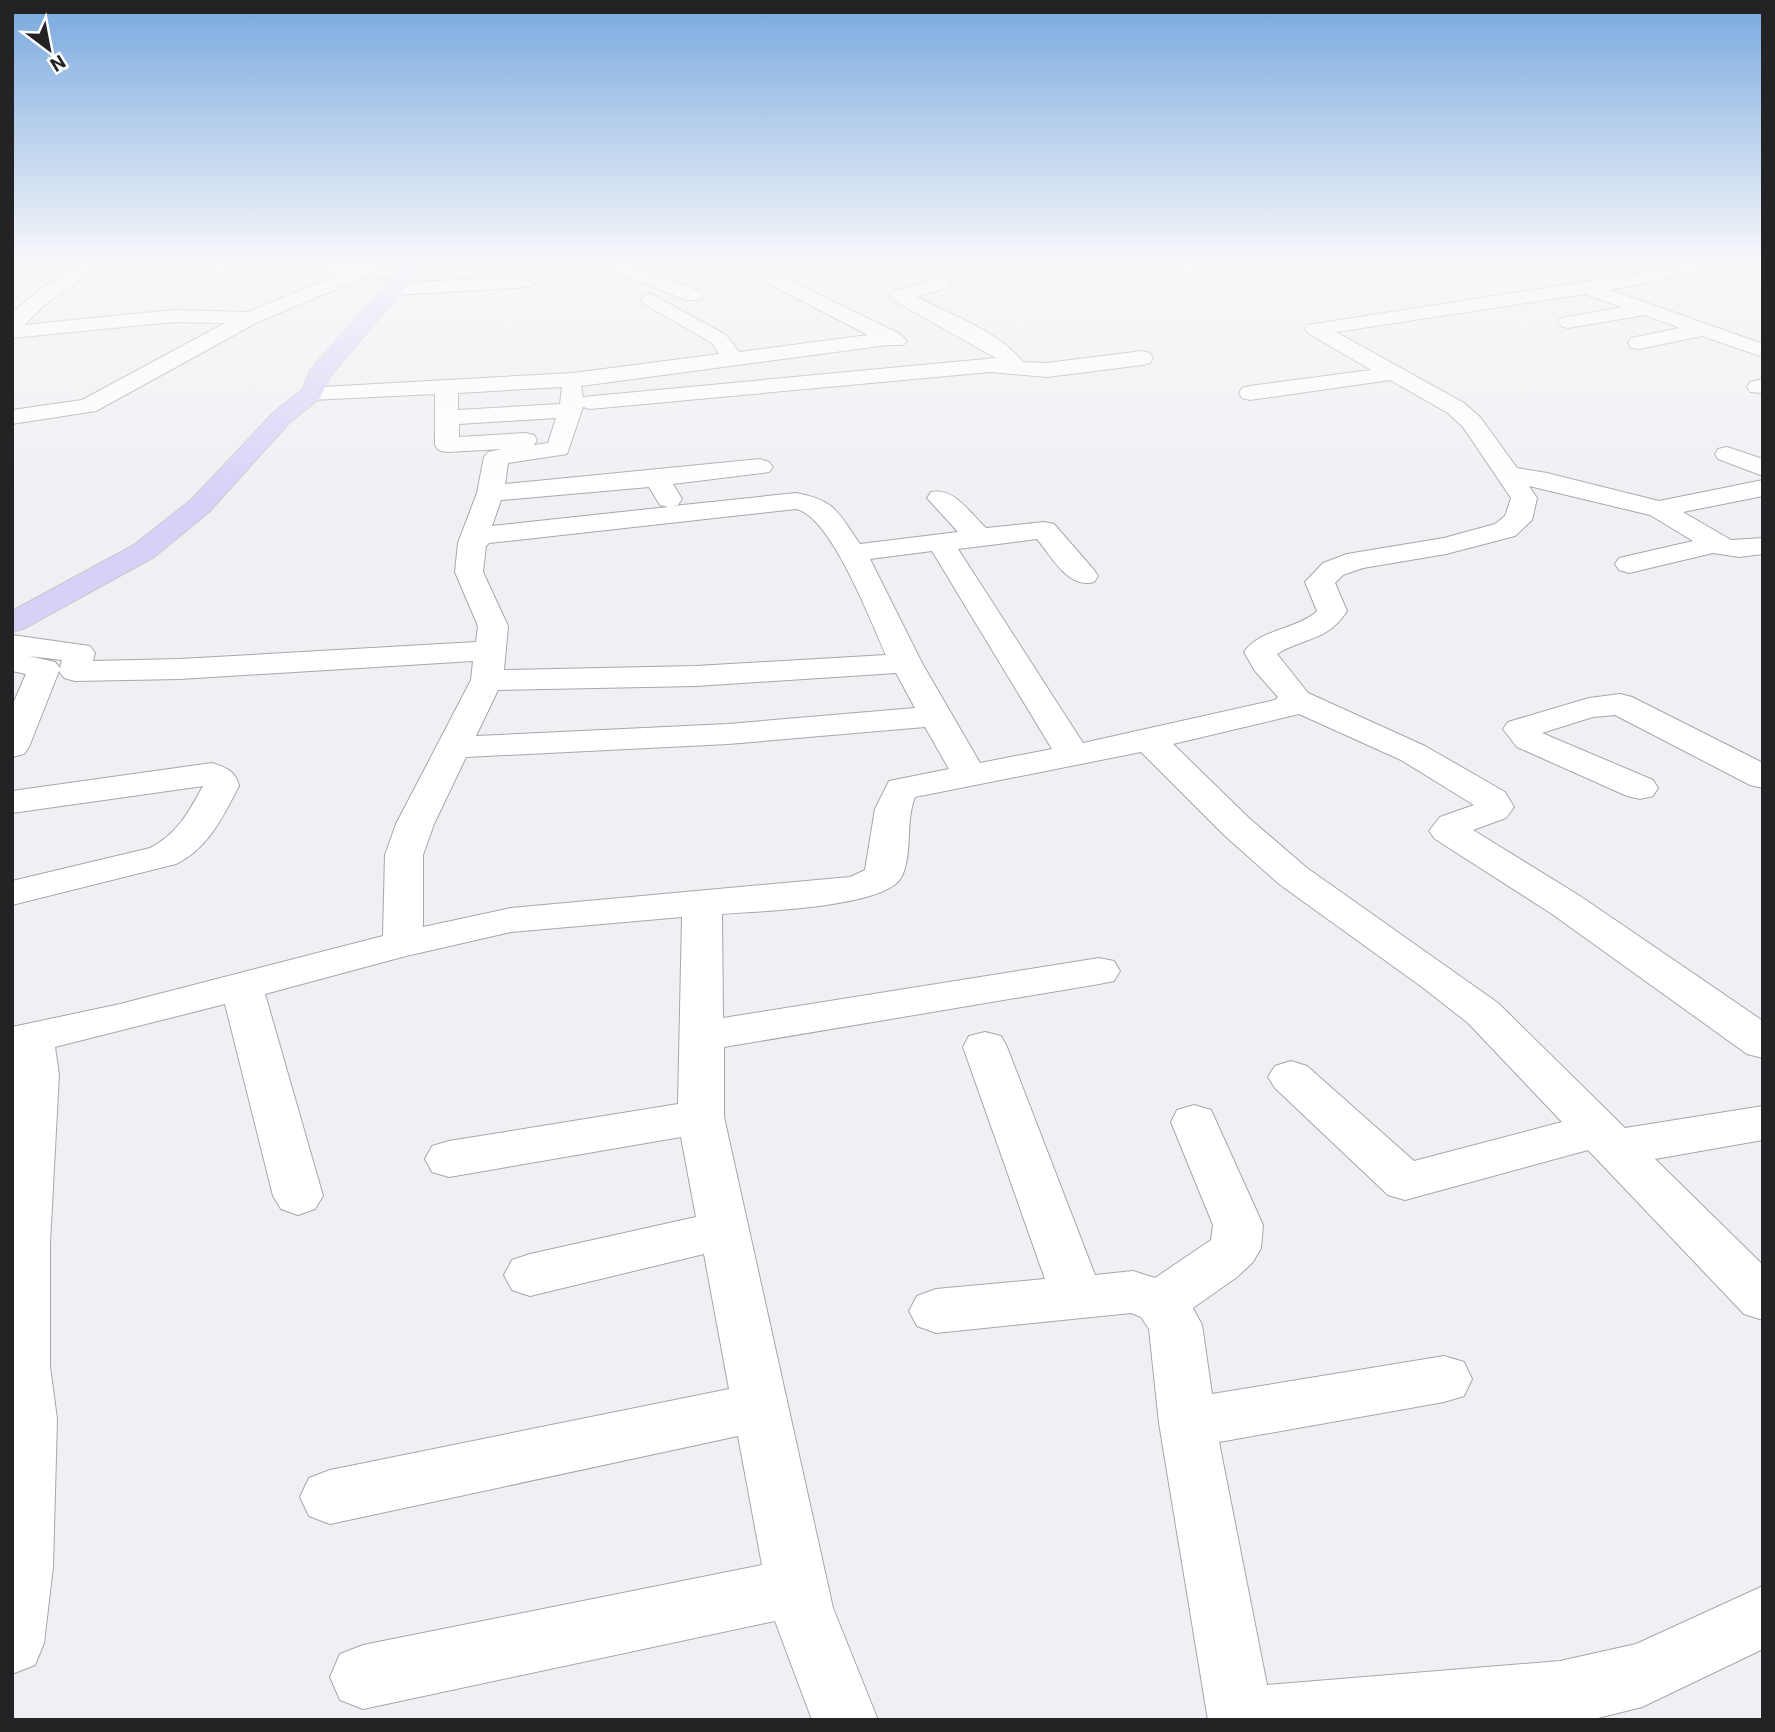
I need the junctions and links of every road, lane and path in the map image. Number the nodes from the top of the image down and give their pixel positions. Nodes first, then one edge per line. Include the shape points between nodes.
1 (209, 341) edge
2 (347, 341) edge
3 (720, 341) edge
4 (870, 341) edge
5 (897, 341) edge
6 (984, 341) edge
7 (1337, 341) edge
8 (1645, 341) edge
9 (1733, 341) edge
10 (1639, 342) dead end
11 (1763, 351) edge
12 (733, 358) junction
13 (1142, 358) dead end
14 (1014, 365) junction
15 (975, 366) junction
16 (1396, 373) junction
17 (573, 380) junction
18 (446, 385) junction
19 (313, 393) junction
20 (1250, 393) dead end
21 (570, 407) junction
22 (12, 417) edge
23 (446, 418) junction
24 (560, 438) junction
25 (1727, 454) dead end
26 (760, 467) dead end
27 (1763, 468) edge
28 (1509, 475) junction
29 (661, 478) junction
30 (1763, 488) edge
31 (490, 493) junction
32 (940, 498) dead end
33 (1659, 509) junction
34 (680, 515) junction
35 (979, 537) junction
36 (940, 542) junction
37 (472, 543) junction
38 (1716, 544) junction
39 (1763, 546) edge
40 (853, 553) junction
41 (1629, 564) dead end
42 (1084, 576) dead end
43 (12, 623) edge
44 (12, 644) edge
45 (12, 661) edge
46 (906, 663) junction
47 (489, 664) junction
48 (1296, 700) junction
49 (936, 716) junction
50 (1149, 740) junction
51 (12, 747) edge
52 (454, 747) junction
53 (1074, 756) junction
54 (969, 774) junction
55 (1763, 777) edge
56 (1640, 788) dead end
57 (12, 802) edge
58 (12, 894) edge
59 (702, 903) junction
60 (403, 944) junction
61 (1099, 971) dead end
62 (242, 986) junction
63 (701, 1036) junction
64 (1761, 1039) edge
65 (22, 1040) edge
66 (985, 1047) dead end
67 (1291, 1077) dead end
68 (701, 1117) junction
69 (1194, 1122) dead end
70 (1763, 1123) edge
71 (1606, 1138) junction
72 (449, 1159) dead end
73 (298, 1196) dead end
74 (724, 1230) junction
75 (530, 1275) dead end
76 (1079, 1299) junction
77 (1763, 1299) edge
78 (1160, 1302) junction
79 (936, 1311) dead end
80 (1444, 1379) dead end
81 (761, 1408) junction
82 (1187, 1423) junction
83 (330, 1497) dead end
84 (798, 1587) junction
85 (1763, 1616) edge
86 (12, 1643) edge
87 (363, 1676) dead end
88 (845, 1720) edge
89 (1241, 1720) edge
90 (1251, 1720) edge

1 - 22 street via 88,406
2 - 19 main road via 318,374
3 - 12 street
4 - 12 street
5 - 15 street via 916,354 961,357
6 - 14 street
7 - 16 street
8 - 10 street
9 - 11 street
12 - 17 street
13 - 14 street via 1047,370
14 - 15 street
15 - 21 street
16 - 20 street
16 - 28 street via 1472,422
17 - 18 street
17 - 21 street
18 - 19 street
18 - 23 street
19 - 43 main road via 282,417 200,506 144,551
21 - 23 street
21 - 24 street
23 - 24 street via 447,445
24 - 31 street via 558,449 497,457
25 - 27 street
26 - 29 street
28 - 33 street
28 - 48 street via 1524,498 1518,520 1505,530 1446,546 1357,560 1333,569 1320,582 1332,611 1328,620 1268,644 1260,652 1262,661 1288,685
29 - 31 street
29 - 34 street via 659,482
30 - 33 street
31 - 37 street
32 - 35 street
33 - 38 street
34 - 37 street via 504,532
34 - 40 street via 796,501 812,504 822,510
35 - 36 street
35 - 42 street via 1044,530
36 - 40 street
36 - 53 street
37 - 47 street via 469,572 493,626
38 - 39 street via 1739,549
38 - 41 street
40 - 46 street
44 - 47 street via 79,653 75,671
45 - 51 street via 44,669
46 - 47 street via 606,681
46 - 49 street
47 - 52 street
48 - 50 street via 1258,716
48 - 64 street via 1413,753 1492,800 1493,810 1448,831 1566,905
49 - 52 street via 728,734
49 - 54 street
50 - 53 street
50 - 71 street via 1295,878 1483,1013
52 - 60 street via 404,855
53 - 54 street
54 - 59 street via 902,789 894,799 888,862 882,877 863,886 803,895
55 - 56 street via 1620,704 1589,708 1520,729 1529,740
57 - 58 street via 212,775 221,786 194,835 179,850
59 - 60 street via 511,920
59 - 63 street
60 - 62 street
61 - 63 street
62 - 65 street
62 - 73 street
63 - 68 street
65 - 86 street via 36,1074 25,1243 23,1366 29,1419 22,1567
66 - 76 street
67 - 71 street via 1405,1182
68 - 72 street
68 - 74 street
69 - 78 street via 1238,1225 1235,1248
70 - 71 street via 1721,1132
71 - 77 street
74 - 75 street
74 - 81 street
76 - 78 street via 1133,1292
76 - 79 street
78 - 82 street via 1175,1325
80 - 82 street
81 - 83 street
81 - 84 street
82 - 89 street
84 - 87 street
84 - 88 street
85 - 90 street via 1642,1675 1560,1694

